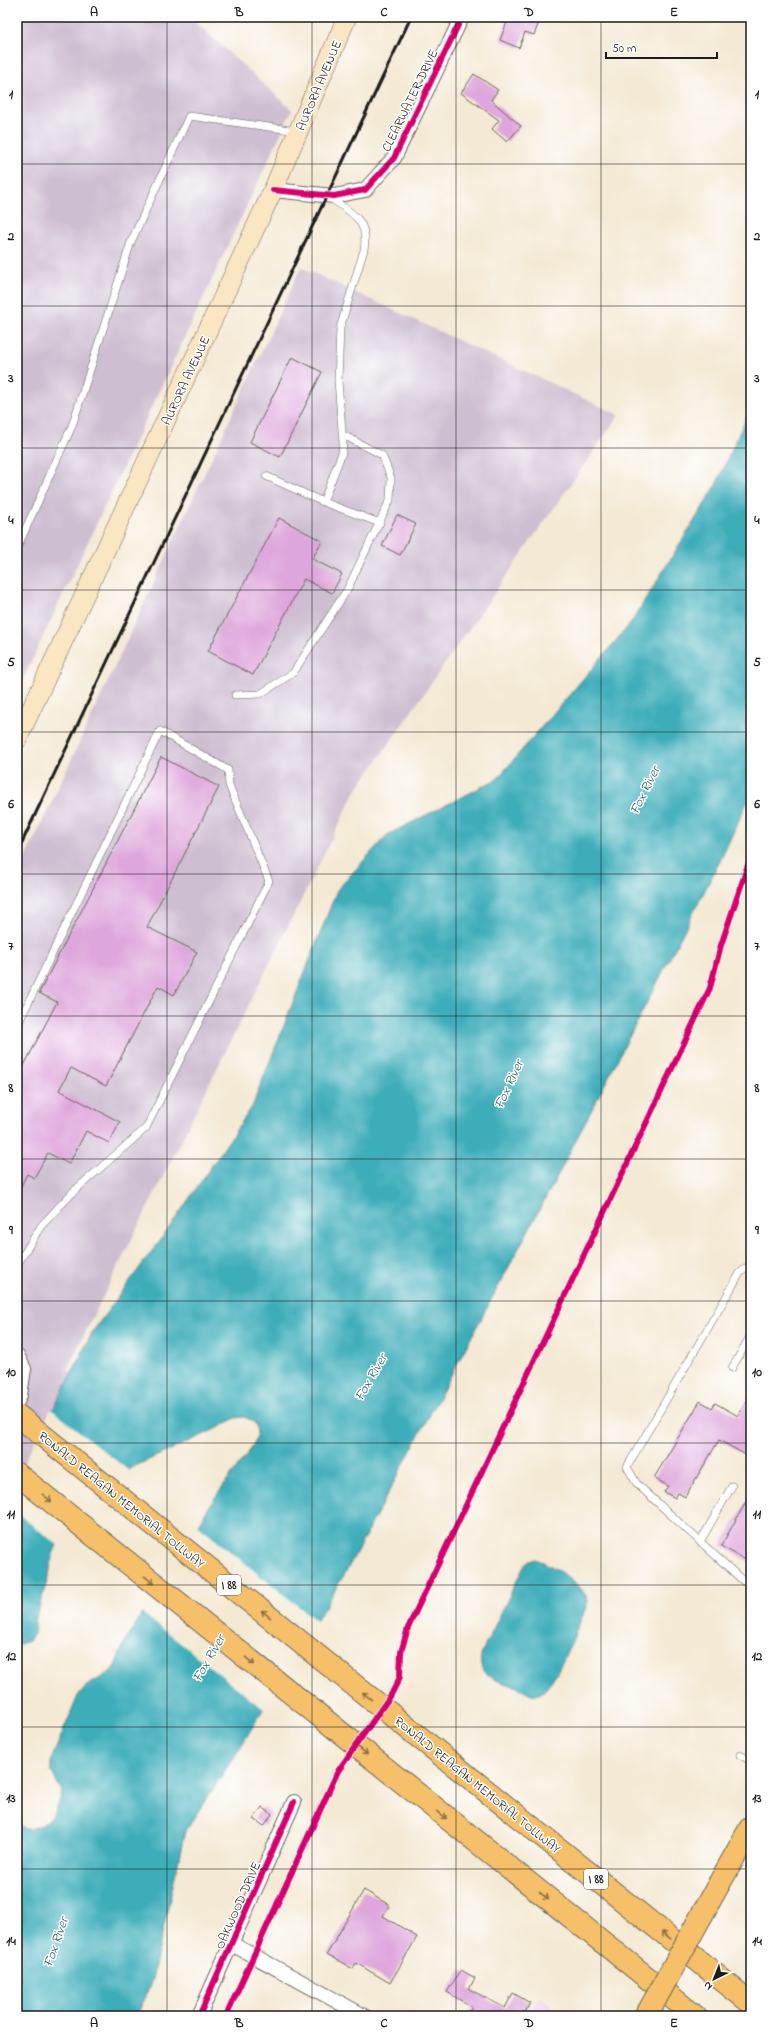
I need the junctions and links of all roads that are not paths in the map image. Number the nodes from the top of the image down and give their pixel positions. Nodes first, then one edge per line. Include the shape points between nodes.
1 (347, 17) edge
2 (462, 17) edge
3 (298, 131) junction
4 (273, 190) junction
5 (327, 196) junction
6 (343, 435) junction
7 (266, 476) dead end
8 (323, 502) junction
9 (380, 523) junction
10 (17, 548) edge
11 (235, 695) dead end
12 (17, 740) edge
13 (17, 1026) edge
14 (751, 1264) edge
15 (17, 1265) edge
16 (751, 1335) edge
17 (17, 1355) edge
18 (732, 1368) dead end
19 (17, 1402) edge
20 (17, 1415) edge
21 (17, 1474) edge
22 (732, 1486) dead end
23 (700, 1542) junction
24 (751, 1588) edge
25 (740, 1755) dead end
26 (751, 1761) edge
27 (294, 1802) dead end
28 (751, 1828) edge
29 (232, 1944) junction
30 (751, 2003) edge
31 (199, 2016) edge
32 (364, 2016) edge
33 (646, 2016) edge
34 (695, 2016) edge

1 - 3 main road, AURORA AVENUE
2 - 5 street, CLEARWATER DRIVE via 394,158 365,190
3 - 4 main road, AURORA AVENUE
3 - 10 lane via 189,116 131,242 72,426
4 - 5 street, CLEARWATER DRIVE
4 - 12 main road, AURORA AVENUE
5 - 6 lane via 358,218 366,237 340,328 338,382
6 - 8 lane via 342,453
6 - 9 lane via 382,455 392,478 390,500
7 - 8 lane
8 - 9 lane
9 - 11 lane via 347,590 293,673 260,694
13 - 15 lane via 160,731 228,770 229,785 269,881 146,1128 73,1192 41,1226
14 - 23 lane via 740,1273 627,1467 637,1484
16 - 18 lane
17 - 19 street via 24,1369
30 -> 20 main road, RONALD REAGAN MEMORIAL TOLLWAY / I 88
21 -> 34 main road
22 - 23 lane
23 - 24 lane
25 - 26 lane
27 - 29 street, OAKWOOD DRIVE
28 - 33 main road, bridge
29 - 31 street, OAKWOOD DRIVE
29 - 32 street

